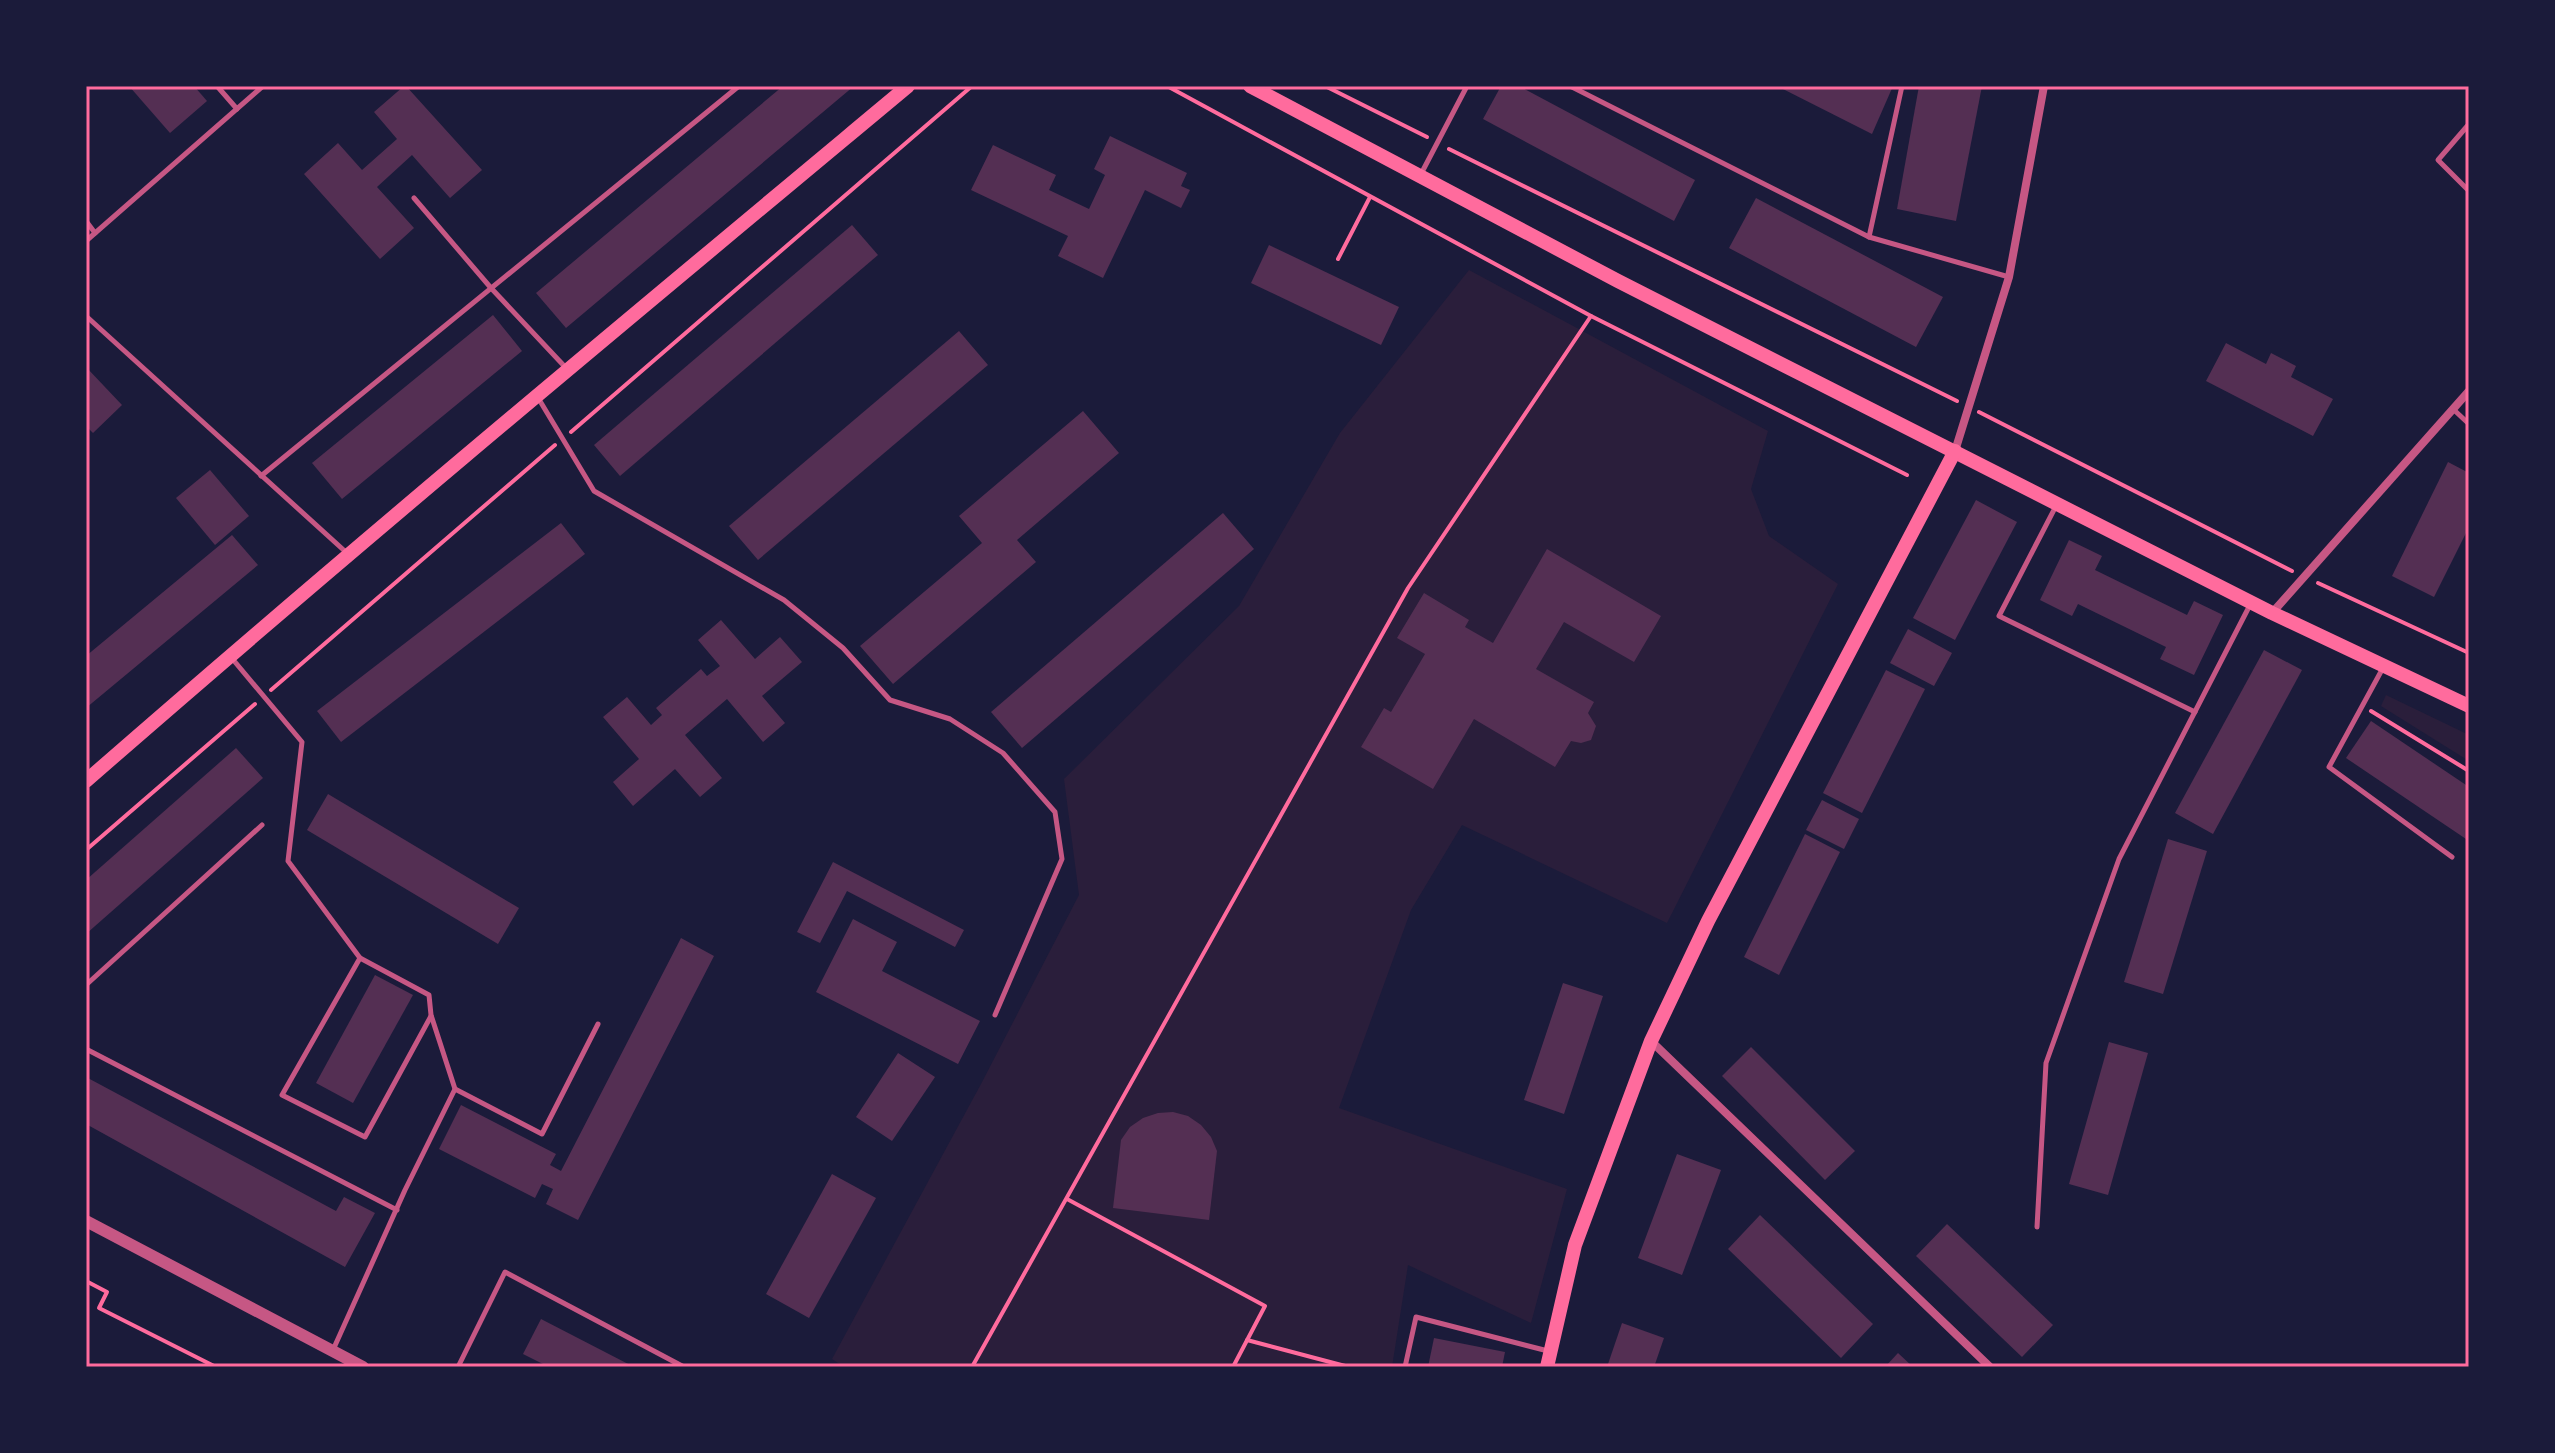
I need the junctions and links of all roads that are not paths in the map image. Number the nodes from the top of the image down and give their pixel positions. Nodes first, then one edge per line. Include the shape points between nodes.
1 (217, 86) edge
2 (263, 86) edge
3 (739, 86) edge
4 (908, 86) edge
5 (1250, 86) edge
6 (1467, 86) edge
7 (1570, 86) edge
8 (1902, 86) edge
9 (2044, 86) edge
10 (237, 109) junction
11 (2469, 124) edge
12 (1419, 176) junction
13 (2469, 191) edge
14 (414, 198) dead end
15 (86, 221) edge
16 (95, 233) junction
17 (1869, 237) junction
18 (86, 241) edge
19 (2009, 277) junction
20 (491, 288) junction
21 (86, 316) edge
22 (568, 370) junction
23 (2469, 391) edge
24 (537, 395) junction
25 (2453, 409) junction
26 (2469, 424) edge
27 (1955, 451) junction
28 (261, 476) junction
29 (2057, 503) junction
30 (348, 555) junction
31 (2252, 602) junction
32 (2272, 613) junction
33 (230, 655) junction
34 (2384, 666) junction
35 (2469, 706) edge
36 (2195, 712) junction
37 (86, 781) edge
38 (262, 825) dead end
39 (2452, 857) dead end
40 (360, 958) junction
41 (86, 985) edge
42 (431, 1015) junction
43 (995, 1015) dead end
44 (598, 1024) dead end
45 (1651, 1041) junction
46 (86, 1049) edge
47 (455, 1089) junction
48 (397, 1210) junction
49 (86, 1221) edge
50 (2037, 1227) dead end
51 (332, 1351) junction
52 (1550, 1352) junction
53 (363, 1367) edge
54 (458, 1367) edge
55 (684, 1367) edge
56 (1405, 1367) edge
57 (1547, 1367) edge
58 (1990, 1367) edge

1 - 10 lane
2 - 10 lane
3 - 20 lane
4 - 22 main road
5 - 12 main road
6 - 12 lane
7 - 17 lane
8 - 17 lane
9 - 19 street
10 - 16 lane
11 - 13 lane via 2438,160
12 - 27 main road
14 - 20 lane
15 - 16 lane
16 - 18 lane
17 - 19 lane
19 - 27 street
20 - 22 lane
20 - 28 lane
21 - 28 lane
22 - 24 main road
23 - 25 street
24 - 30 main road
24 - 43 lane via 594,491 784,600 843,648 890,700 950,719 1003,753 1055,812 1062,859
25 - 26 lane
25 - 32 street
27 - 29 main road
27 - 45 main road via 1708,921
28 - 30 lane
29 - 31 main road
29 - 36 lane via 1999,616
30 - 33 main road
31 - 32 main road
31 - 36 lane
32 - 34 main road
33 - 37 main road
33 - 40 lane via 302,742 288,861
34 - 35 main road
34 - 39 lane via 2329,767
36 - 50 lane via 2119,859 2046,1063
38 - 41 lane
40 - 42 lane via 429,995
40 - 42 lane via 282,1095 365,1137
42 - 47 lane
44 - 47 lane via 542,1134
45 - 52 main road via 1575,1245
45 - 58 street
46 - 48 lane
47 - 48 lane
48 - 51 lane
49 - 51 street
51 - 53 street
52 - 56 lane via 1416,1317
52 - 57 main road
54 - 55 lane via 505,1272

